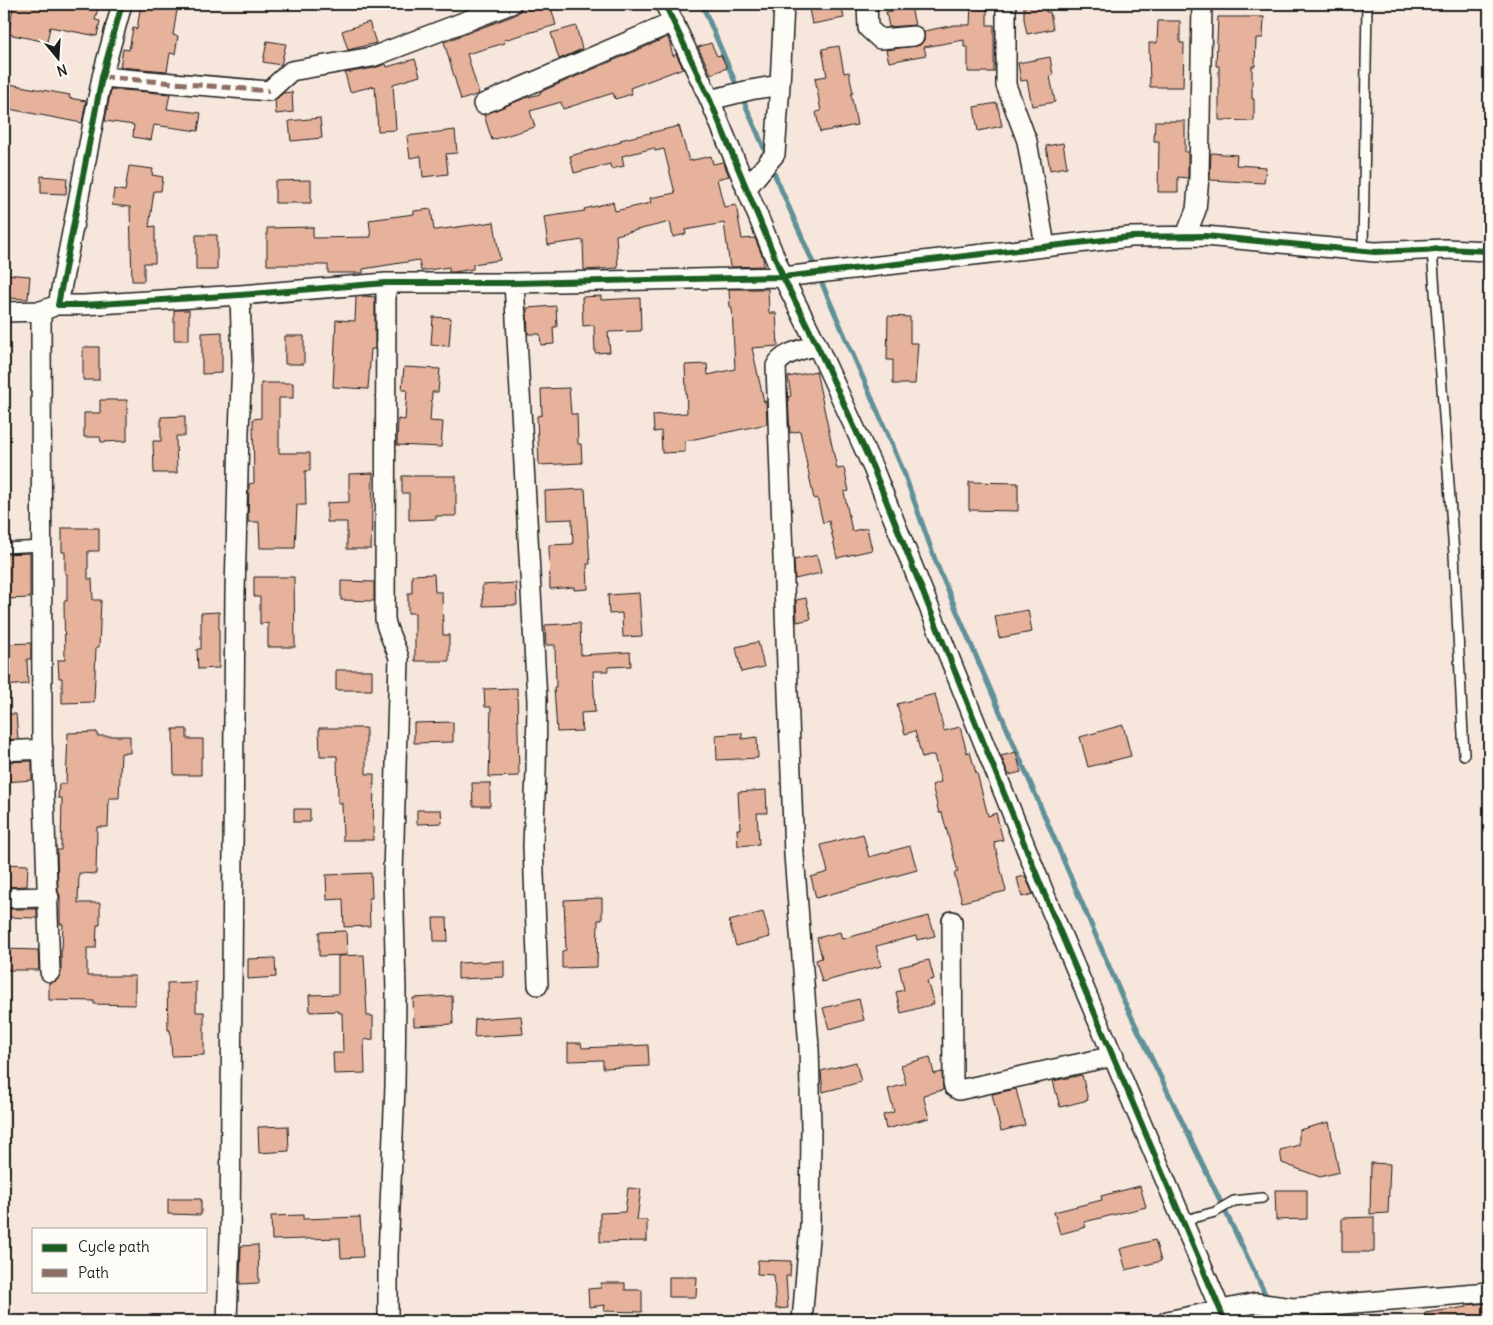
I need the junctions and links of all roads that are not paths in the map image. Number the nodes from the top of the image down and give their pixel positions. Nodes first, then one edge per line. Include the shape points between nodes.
1 (122, 4) edge
2 (511, 4) edge
3 (665, 4) edge
4 (784, 4) edge
5 (867, 4) edge
6 (1006, 4) edge
7 (1202, 4) edge
8 (1367, 4) edge
9 (674, 22) junction
10 (914, 36) dead end
11 (102, 77) junction
12 (780, 85) junction
13 (710, 100) junction
14 (483, 104) dead end
15 (746, 189) junction
16 (1186, 235) junction
17 (1045, 246) junction
18 (1363, 250) junction
19 (1432, 250) junction
20 (1489, 251) edge
21 (783, 278) junction
22 (386, 283) junction
23 (514, 283) junction
24 (240, 295) junction
25 (49, 308) junction
26 (4, 312) edge
27 (817, 345) junction
28 (42, 546) junction
29 (4, 548) edge
30 (43, 749) junction
31 (4, 751) edge
32 (1464, 755) dead end
33 (49, 897) junction
34 (4, 898) edge
35 (952, 921) dead end
36 (50, 972) dead end
37 (538, 985) dead end
38 (1114, 1056) junction
39 (1262, 1198) dead end
40 (1182, 1221) junction
41 (1489, 1292) edge
42 (1222, 1316) edge
43 (227, 1321) edge
44 (388, 1321) edge
45 (802, 1321) edge
46 (1167, 1321) edge

1 - 11 street
2 - 11 street via 372,56 291,72 269,91
3 - 9 street
4 - 12 street
5 - 10 street via 868,28 880,39
6 - 17 street via 1006,85 1027,141
7 - 16 street via 1199,177 1196,210
8 - 18 lane
9 - 13 street
9 - 14 street
11 - 25 street
12 - 13 street
12 - 15 street via 770,161
13 - 15 street
15 - 21 street
16 - 17 street
16 - 18 street
17 - 21 street
18 - 19 street
19 - 20 street
19 - 32 lane via 1454,554
21 - 23 street
21 - 27 street
22 - 23 street
22 - 24 street
22 - 44 street via 385,619 399,658 393,874 395,1095
23 - 37 street via 536,700 533,846
24 - 25 street
24 - 43 street via 242,361 235,583
25 - 26 street
25 - 28 street
27 - 38 street via 873,468 1003,792
27 - 45 street via 786,355 776,366 794,855 812,1128 810,1226
28 - 29 lane
28 - 30 street
30 - 31 street
30 - 33 street
33 - 34 street
33 - 36 street
35 - 38 street via 954,1087 959,1090
38 - 40 street
39 - 40 lane via 1234,1201 1215,1212
40 - 42 street
41 - 42 street via 1293,1308 1256,1303
42 - 46 street

